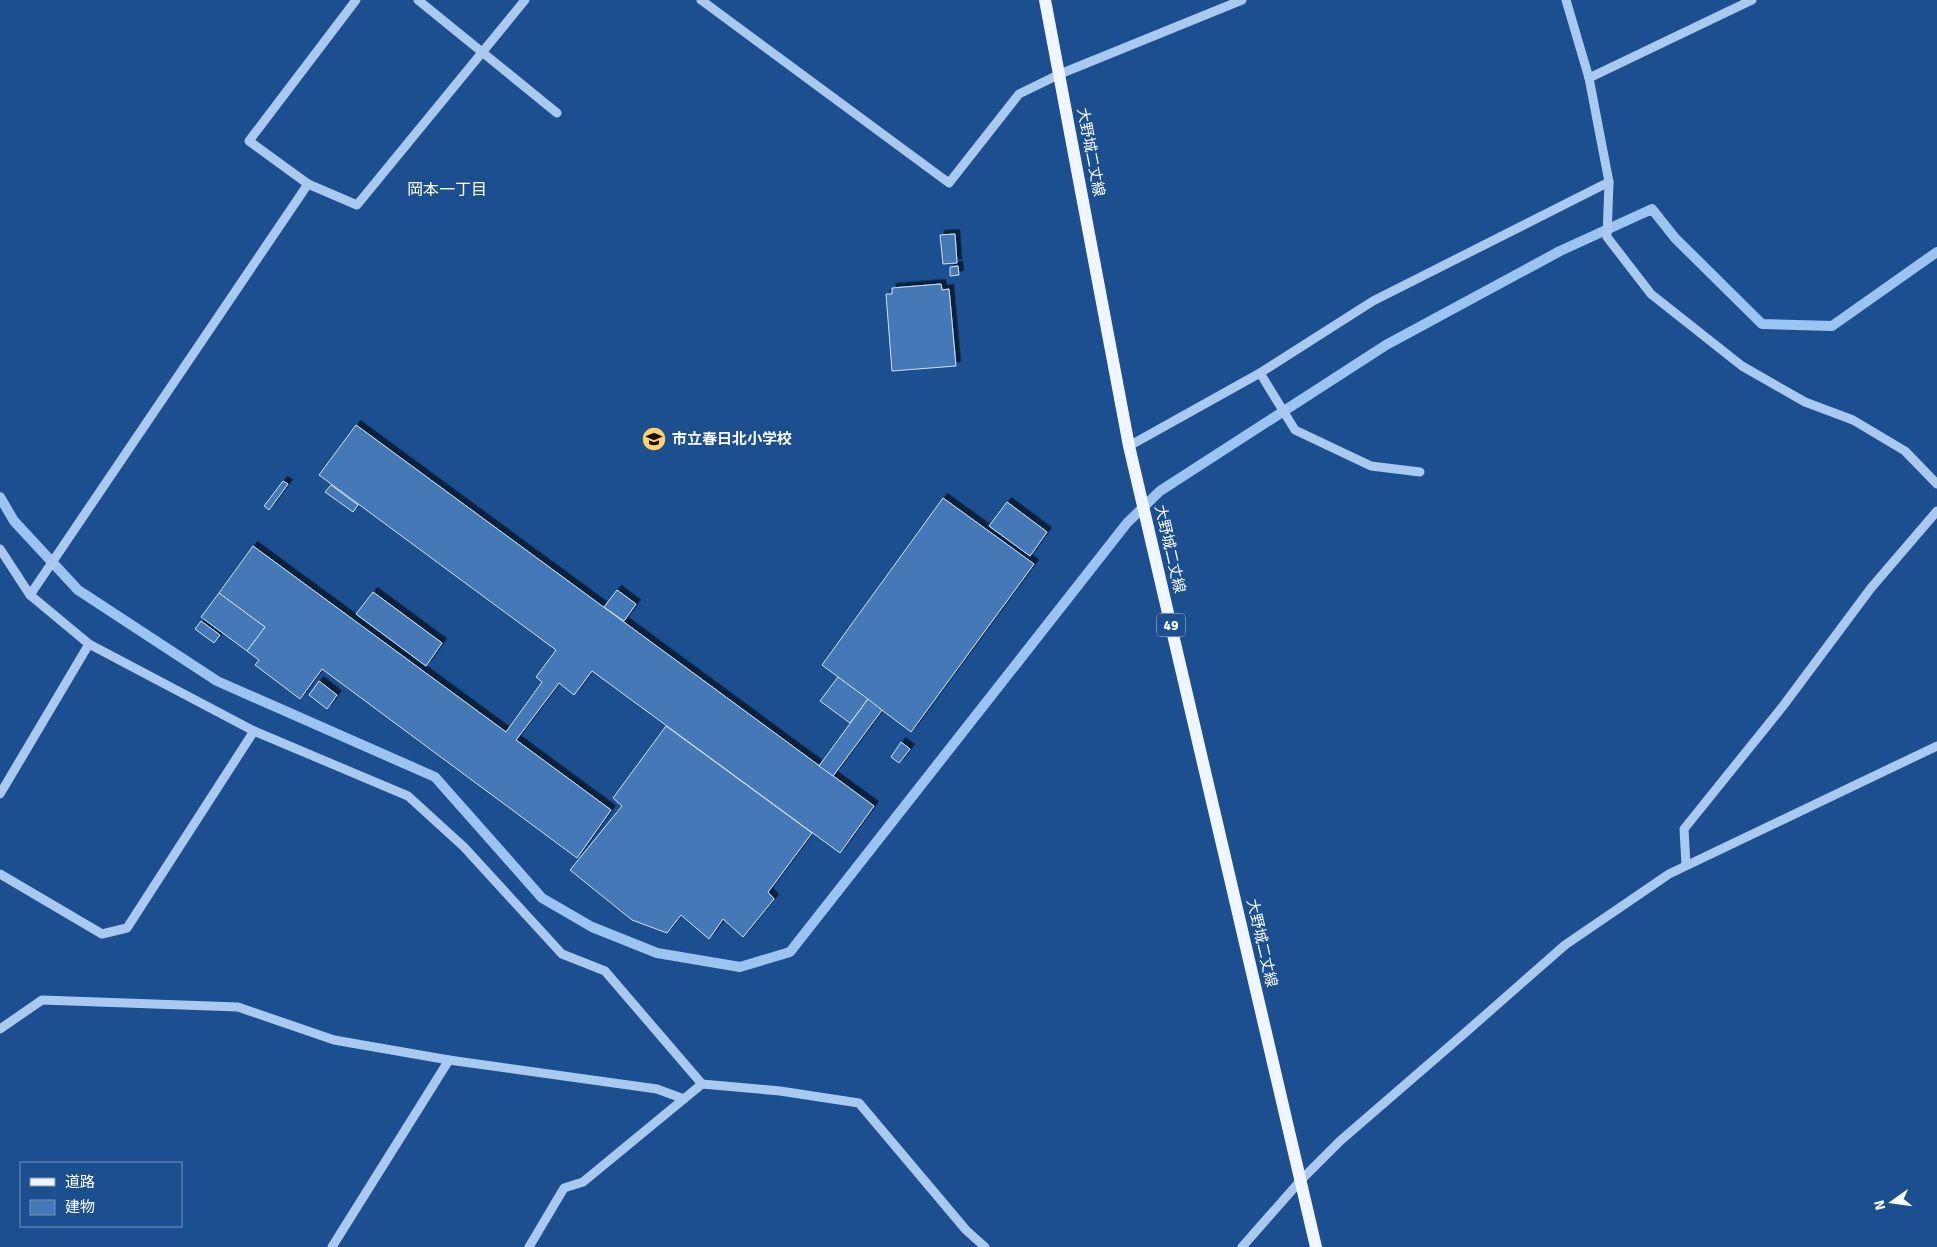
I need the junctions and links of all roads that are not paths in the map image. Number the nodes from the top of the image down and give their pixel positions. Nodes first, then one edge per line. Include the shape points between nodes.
1 (356, 0) edge
2 (418, 0) edge
3 (525, 0) edge
4 (701, 0) edge
5 (1045, 0) edge
6 (1242, 0) edge
7 (1566, 0) edge
8 (1752, 0) edge
9 (483, 52) junction
10 (1060, 74) junction
11 (1589, 78) junction
12 (557, 113) dead end
13 (1609, 182) junction
14 (308, 184) junction
15 (1260, 373) junction
16 (1130, 446) junction
17 (1420, 472) dead end
18 (1937, 484) edge
19 (1937, 511) edge
20 (0, 549) edge
21 (30, 595) junction
22 (89, 644) junction
23 (254, 731) junction
24 (1937, 746) edge
25 (0, 794) edge
26 (1686, 865) junction
27 (0, 874) edge
28 (0, 1029) edge
29 (449, 1060) junction
30 (702, 1084) junction
31 (684, 1099) junction
32 (1301, 1180) junction
33 (332, 1247) edge
34 (529, 1247) edge
35 (985, 1247) edge
36 (1242, 1247) edge
37 (1316, 1247) edge

1 - 14 street via 249,141
2 - 9 street
3 - 9 street
4 - 10 street via 949,183 1019,94
5 - 10 main road, 大野城二丈線 / 49
6 - 10 street
7 - 11 street
8 - 11 street
9 - 12 street
9 - 14 street via 357,206
10 - 16 main road, 大野城二丈線 / 49
11 - 13 street
13 - 15 street via 1373,301
13 - 18 street via 1607,237 1651,294 1742,366 1805,402 1853,420 1905,451
14 - 21 street
15 - 16 street
15 - 17 street via 1295,430 1371,466
16 - 32 main road, 大野城二丈線 / 49
19 - 26 street via 1871,588 1783,706 1684,829
20 - 21 street
21 - 22 street
22 - 23 street
22 - 25 street
23 - 27 street via 127,928 102,934
23 - 30 street via 408,796 464,847 562,954 605,971
24 - 26 street
26 - 32 street via 1565,945 1340,1141
28 - 29 street via 42,1000 238,1007 334,1040
29 - 31 street via 657,1089
29 - 33 street
30 - 31 street
30 - 35 street via 859,1103 966,1230
31 - 34 street via 583,1182 564,1188
32 - 36 street
32 - 37 main road, 大野城二丈線 / 49

